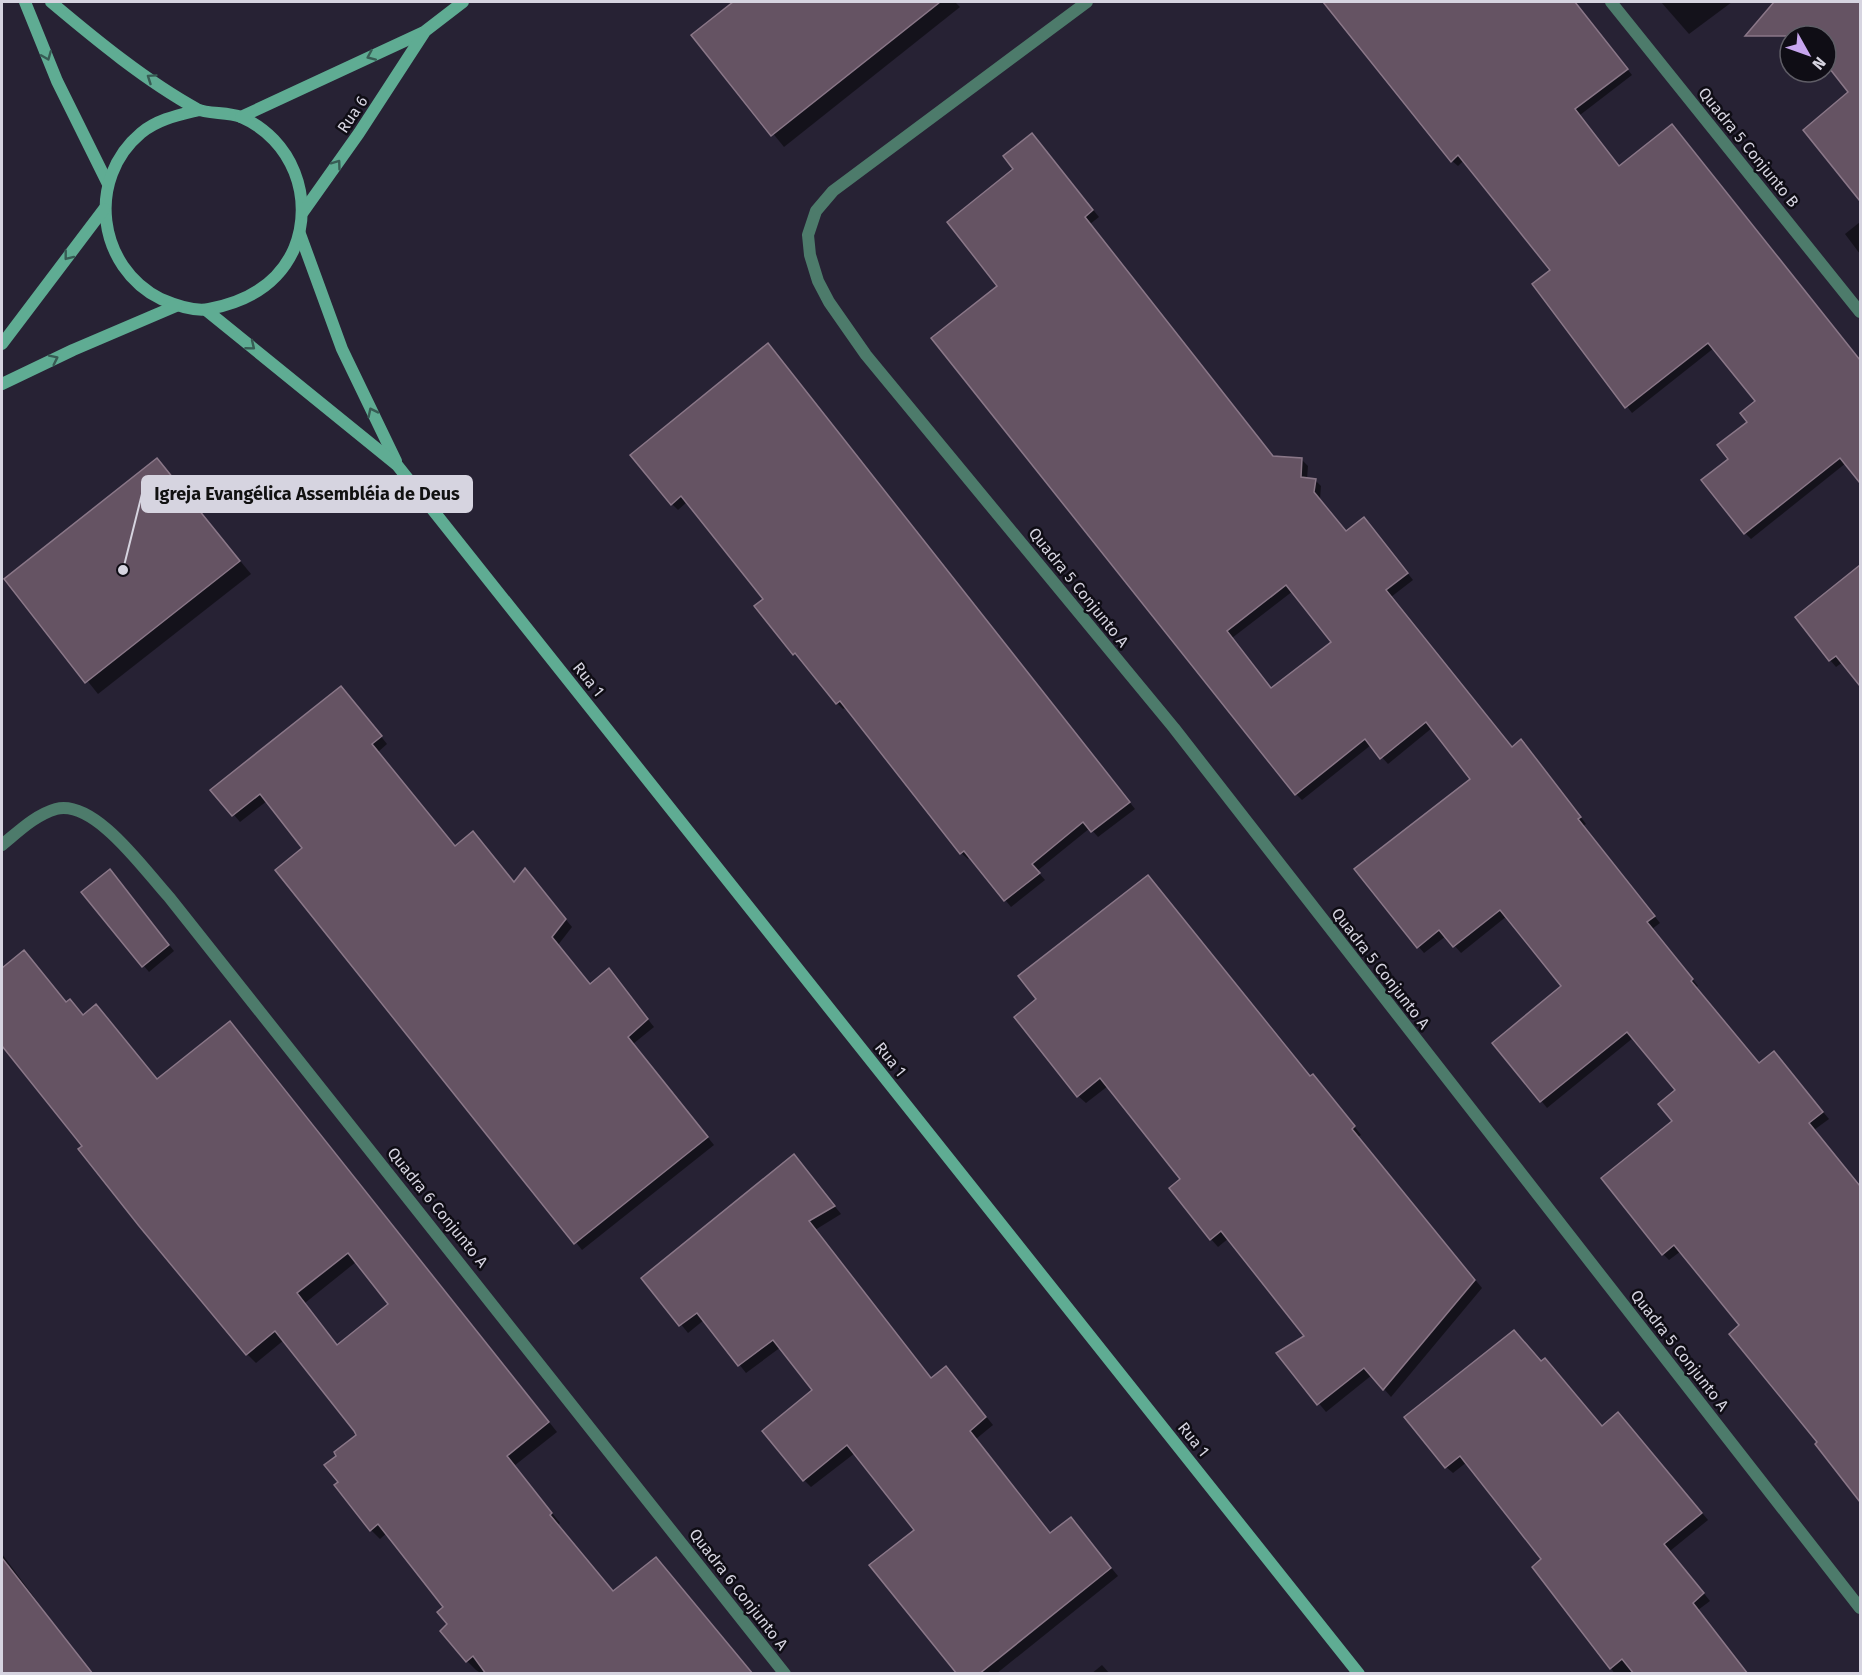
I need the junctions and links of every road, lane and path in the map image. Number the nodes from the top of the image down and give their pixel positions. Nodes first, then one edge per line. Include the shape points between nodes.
1 (25, 2) edge
2 (51, 2) edge
3 (463, 2) edge
4 (1087, 2) edge
5 (1611, 2) edge
6 (424, 32) junction
7 (200, 110) junction
8 (241, 117) junction
9 (108, 184) junction
10 (104, 209) junction
11 (303, 212) junction
12 (300, 234) junction
13 (176, 306) junction
14 (206, 310) junction
15 (1860, 312) edge
16 (2, 344) edge
17 (2, 384) edge
18 (397, 465) junction
19 (2, 845) edge
20 (1860, 1608) edge
21 (785, 1674) edge
22 (1359, 1674) edge

1 -> 9 street via 57,81
7 -> 2 street via 100,43
3 - 6 street, Rua 6
4 - 20 street, Quadra 5 Conjunto A via 833,191 816,211 808,235 818,281 867,355 1174,728
5 - 15 street, Quadra 5 Conjunto B
6 -> 8 street, Rua 6
11 -> 6 street, Rua 6
7 - 8 street
7 - 9 street via 169,117 141,132 120,156
8 - 11 street via 267,132 287,155 299,182
9 - 10 street
10 - 13 street via 109,242 124,269 147,292
10 -> 16 street
11 - 12 street
12 - 14 street via 288,263 266,287 237,303
18 -> 12 street via 342,350
13 - 14 street
17 -> 13 street
14 -> 18 street
18 - 22 street, Rua 1
19 - 21 street, Quadra 6 Conjunto A via 37,817 58,808 80,810 100,822 169,897

